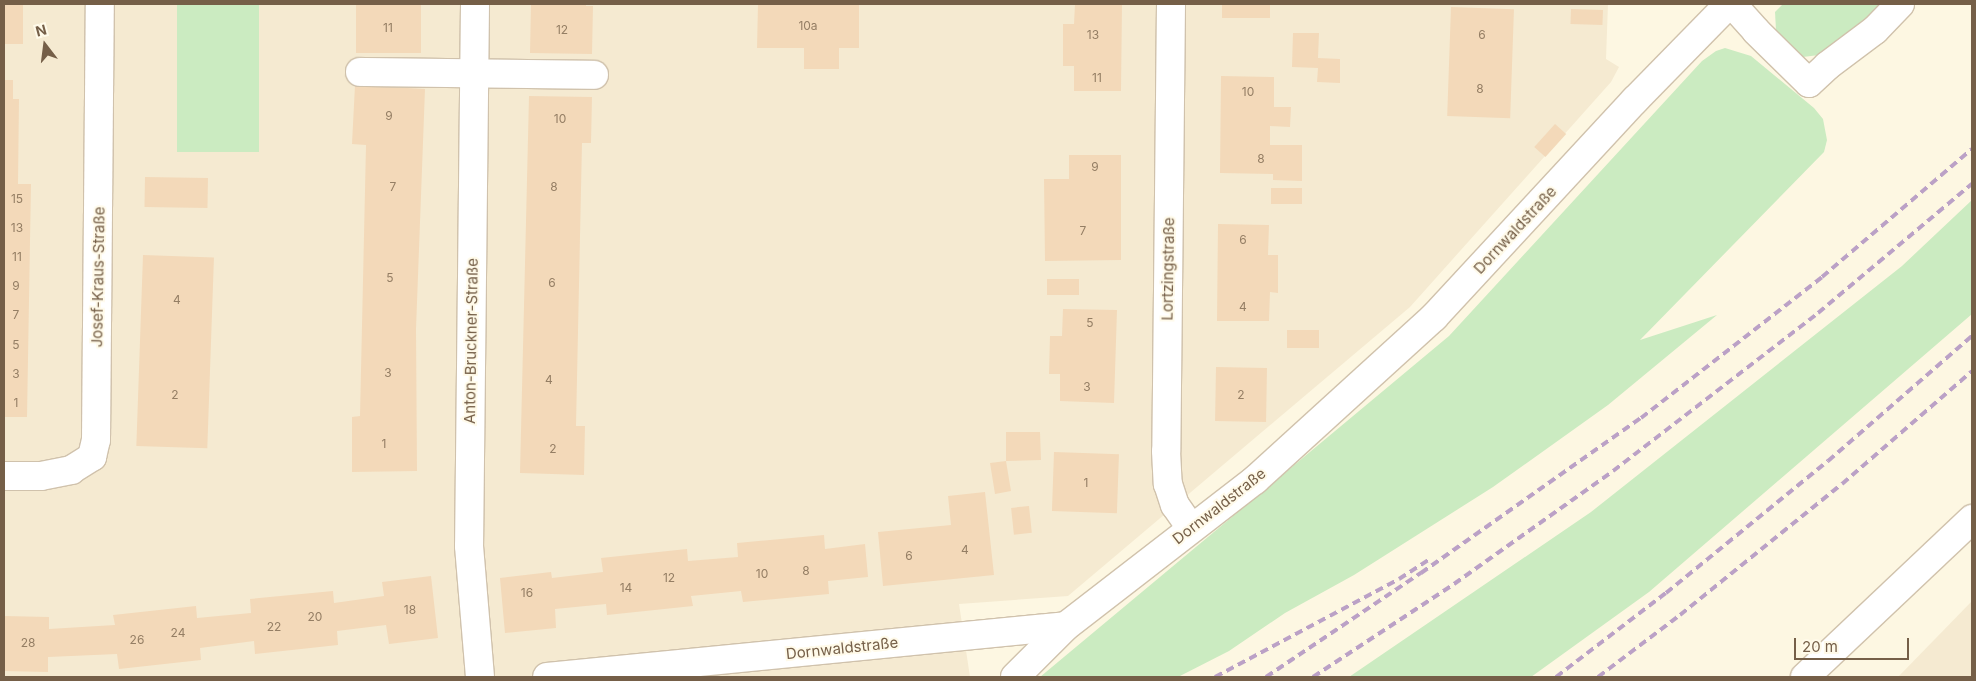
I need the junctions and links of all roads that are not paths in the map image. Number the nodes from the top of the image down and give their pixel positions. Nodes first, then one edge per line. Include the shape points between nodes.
1 (100, 4) edge
2 (475, 4) edge
3 (1171, 4) edge
4 (1731, 4) edge
5 (1900, 4) edge
6 (360, 72) dead end
7 (474, 75) junction
8 (594, 75) dead end
9 (4, 476) edge
10 (1972, 518) edge
11 (1191, 528) junction
12 (1066, 626) junction
13 (480, 677) edge
14 (546, 677) edge
15 (1016, 677) edge
16 (1805, 677) edge

1 - 9 street, Josef-Kraus-Straße via 96,440 92,457 71,470 41,476
2 - 7 street, Anton-Bruckner-Straße
3 - 11 street, Lortzingstraße via 1166,451 1168,484 1176,505
4 - 5 street via 1809,83 1875,30
4 - 11 street, Dornwaldstraße via 1635,100 1434,317 1256,480
6 - 7 street
7 - 8 street
7 - 13 street, Anton-Bruckner-Straße via 469,546
10 - 16 street
11 - 12 street, Dornwaldstraße
12 - 14 street, Dornwaldstraße
12 - 15 street

